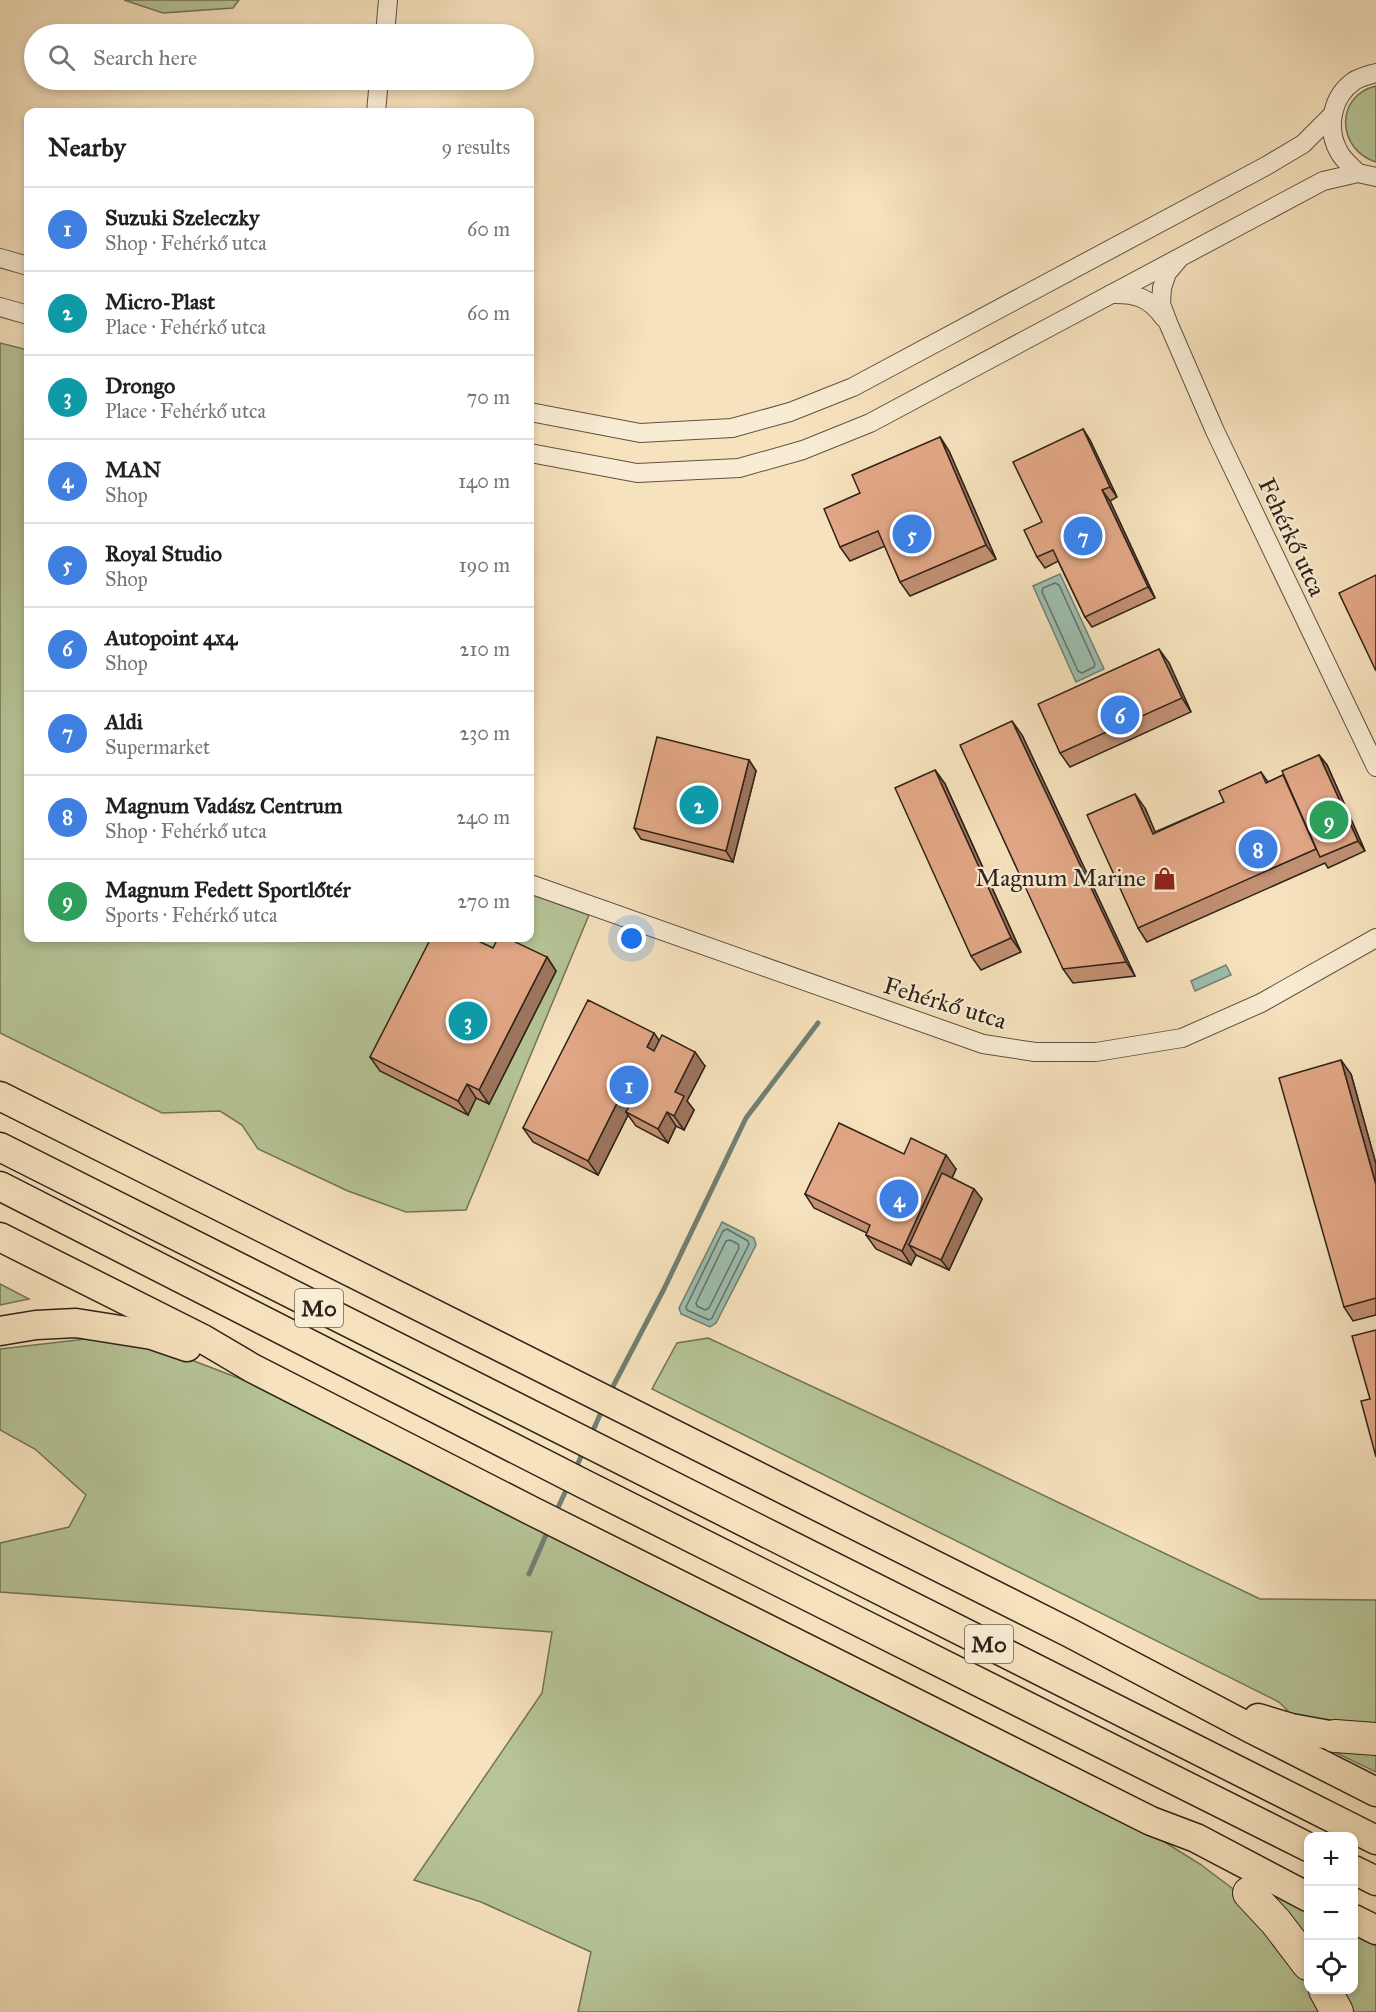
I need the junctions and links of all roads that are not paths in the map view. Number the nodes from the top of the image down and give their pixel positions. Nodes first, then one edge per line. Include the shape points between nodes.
1 (388, 0) edge
2 (386, 24) edge
3 (1376, 60) edge
4 (1376, 73) edge
5 (1354, 81) junction
6 (379, 90) edge
7 (376, 108) edge
8 (1332, 115) junction
9 (1370, 177) edge
10 (1181, 257) junction
11 (0, 258) edge
12 (24, 265) edge
13 (1110, 294) junction
14 (0, 307) edge
15 (24, 314) edge
16 (1169, 325) junction
17 (534, 413) edge
18 (534, 454) edge
19 (1376, 767) edge
20 (534, 885) edge
21 (1376, 938) edge
22 (0, 1096) edge
23 (0, 1147) edge
24 (0, 1185) edge
25 (0, 1237) edge
26 (0, 1331) edge
27 (252, 1368) junction
28 (1142, 1670) junction
29 (1335, 1736) joint
30 (1376, 1739) edge
31 (1376, 1792) edge
32 (1151, 1821) junction
33 (1376, 1840) edge
34 (1304, 1845) edge
35 (1358, 1872) edge
36 (1376, 1881) edge
37 (1249, 1893) joint
38 (1304, 1895) edge
39 (1358, 1921) edge
40 (1376, 1930) edge
41 (1304, 1959) edge
42 (1328, 1994) edge
43 (1337, 2012) edge

1 - 2 street
3 - 5 street
4 - 5 street
5 - 8 street via 1339,98
6 - 7 street
8 - 9 street via 1332,134 1340,154
8 - 17 street via 1303,144 1266,166 853,387 790,412 732,428 640,433
9 - 10 street via 1323,181
10 - 13 street
10 - 16 street via 1167,273 1162,288 1161,304
11 - 12 street
13 - 16 street via 1144,299 1156,307
13 - 18 street via 870,423 803,450 739,468 637,473
14 - 15 street
16 - 19 street, Fehérkő utca
20 - 21 street, Fehérkő utca via 983,1044 1035,1052 1096,1053 1182,1038 1261,1003
22 - 28 highway
23 - 33 highway, M0
24 - 34 highway, M0 via 584,1484
25 - 27 highway via 203,1339
26 - 27 highway via 76,1323 152,1335
27 - 32 highway
28 - 29 highway via 1252,1717
28 - 31 highway
29 - 30 highway
32 - 37 highway
32 - 38 highway via 1196,1838
35 - 36 highway
37 - 41 highway
39 - 40 highway
42 - 43 highway

